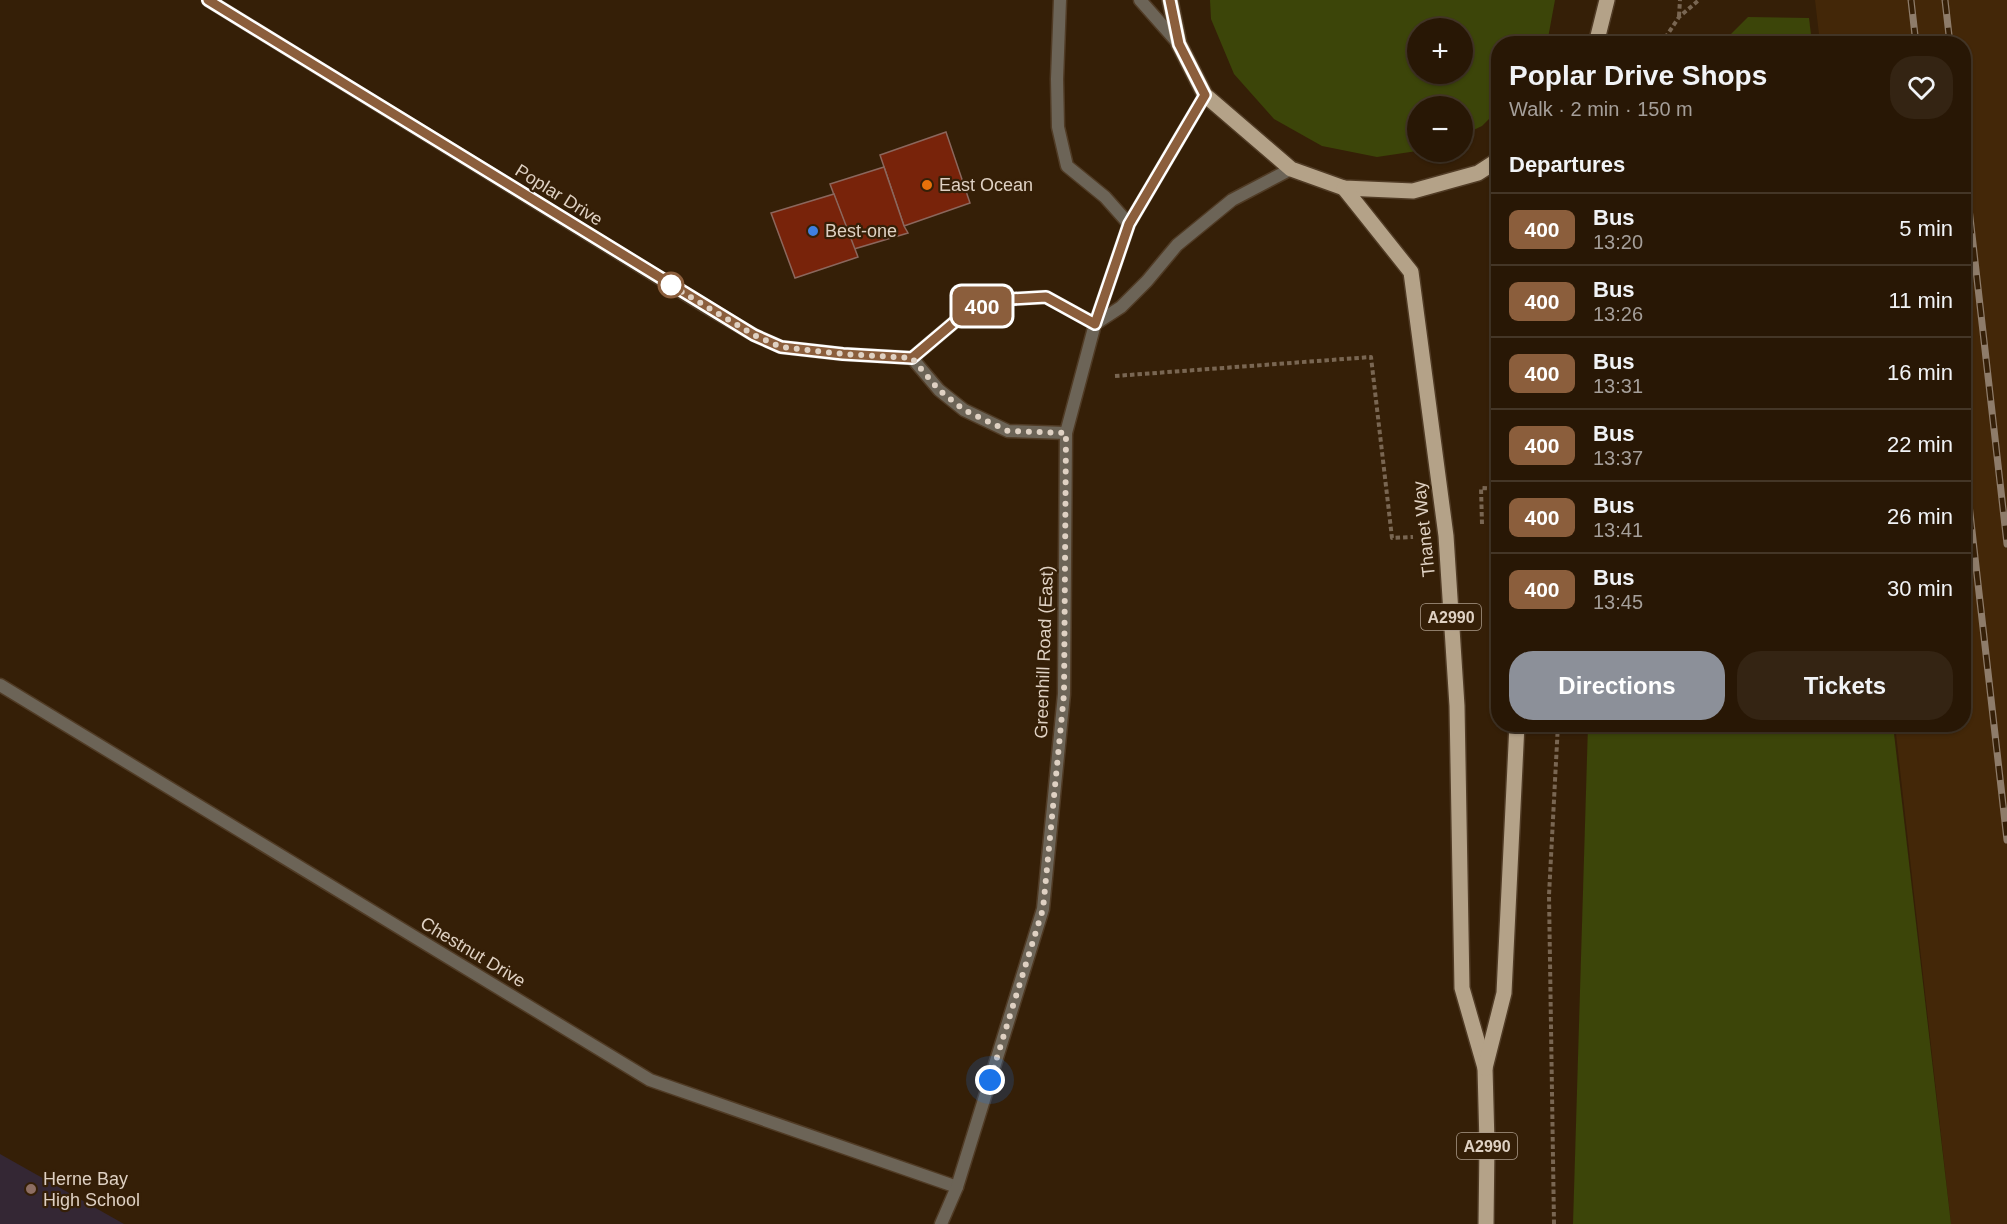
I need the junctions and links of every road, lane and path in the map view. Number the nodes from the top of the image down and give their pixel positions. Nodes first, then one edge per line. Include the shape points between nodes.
1 (208, 0) edge
2 (1060, 0) edge
3 (1140, 0) edge
4 (1170, 0) edge
5 (1607, 0) edge
6 (1680, 0) edge
7 (1700, 0) edge
8 (1679, 17) junction
9 (1598, 36) edge
10 (1667, 36) edge
11 (1179, 44) junction
12 (1205, 95) junction
13 (1491, 165) edge
14 (1291, 169) junction
15 (1344, 188) junction
16 (1129, 224) junction
17 (1095, 324) junction
18 (912, 358) junction
19 (1080, 378) junction
20 (1066, 433) junction
21 (1491, 489) edge
22 (1446, 536) junction
23 (0, 685) edge
24 (1518, 732) edge
25 (1558, 732) edge
26 (1485, 1068) junction
27 (957, 1187) junction
28 (941, 1224) edge
29 (1486, 1224) edge
30 (1554, 1224) edge

1 - 18 street, Poplar Drive via 754,335 781,347
2 - 16 street via 1058,127 1067,166 1105,197
3 - 11 street
4 - 11 main road
5 - 9 main road
6 - 8 path
7 - 8 path
8 - 10 path
11 - 12 main road
12 - 14 main road
12 - 16 street, Greenhill Road (East)
13 - 15 main road via 1478,173 1413,191
14 - 15 main road
14 - 17 street via 1232,200 1177,245 1121,307
15 - 22 main road, Thanet Way / A2990 via 1411,272
16 - 17 street, Greenhill Road (East)
17 - 18 street via 1046,297 994,300 964,314
17 - 19 street, Greenhill Road (East)
18 - 20 street via 939,390 964,410 1008,431
19 - 20 street, Greenhill Road (East)
19 - 22 path via 1371,357 1392,538
20 - 27 street, Greenhill Road (East) via 1064,694 1043,909
21 - 22 path via 1481,488 1482,535
22 - 26 main road, Thanet Way / A2990 via 1457,706 1462,988
23 - 27 street, Chestnut Drive via 650,1080
24 - 26 main road, Thanet Way / A2990 via 1504,993
25 - 30 path via 1549,895
26 - 29 main road, Thanet Way / A2990
27 - 28 street, Greenhill Road (East)

